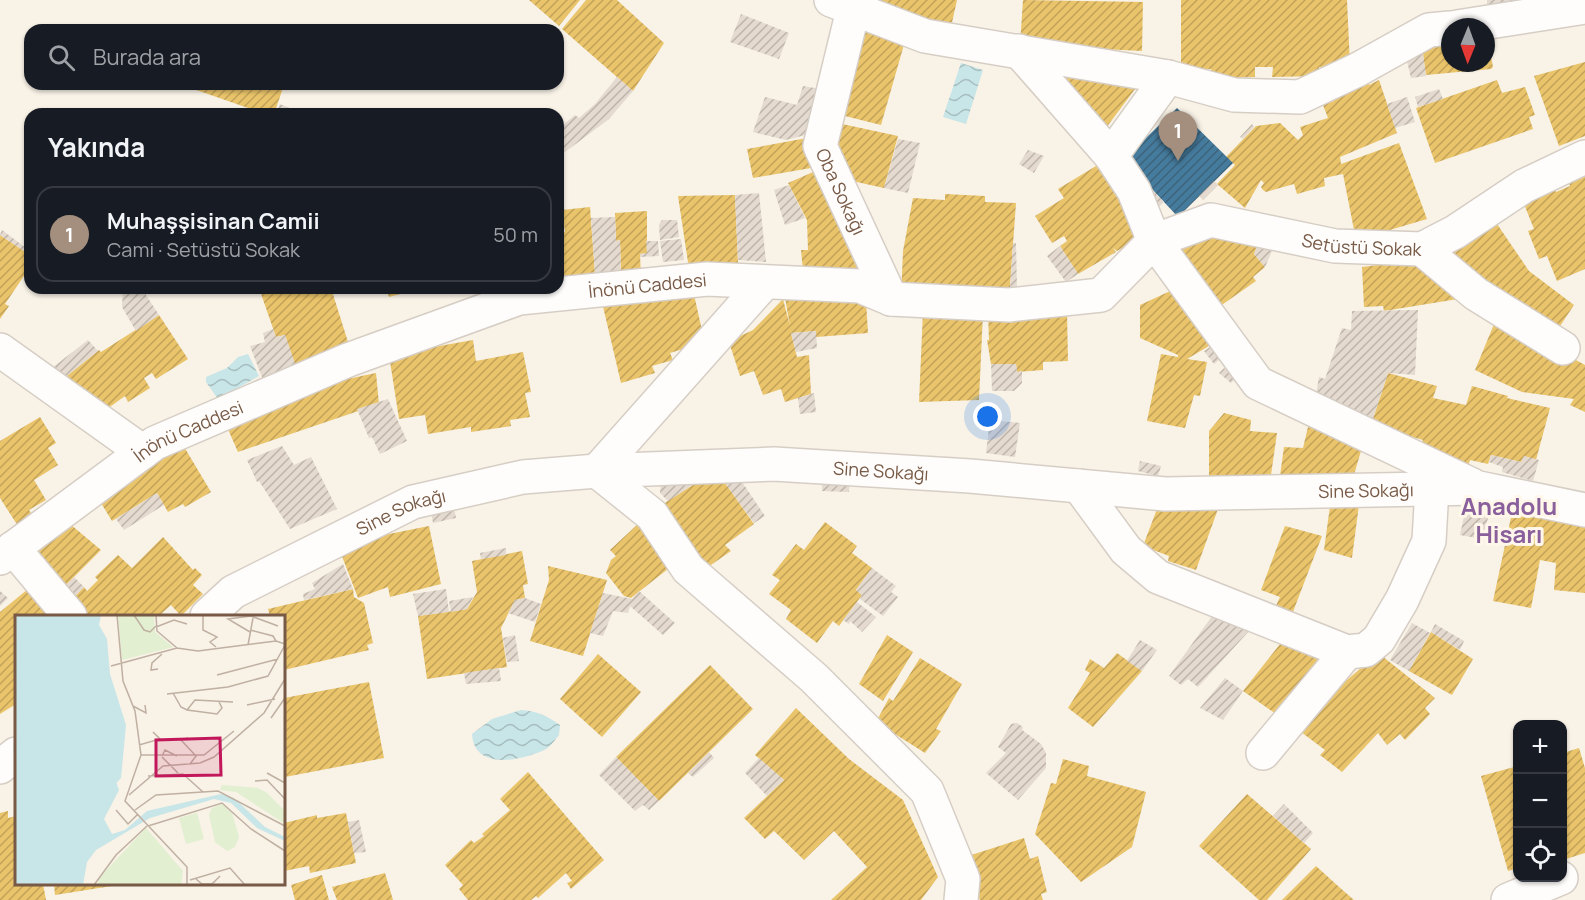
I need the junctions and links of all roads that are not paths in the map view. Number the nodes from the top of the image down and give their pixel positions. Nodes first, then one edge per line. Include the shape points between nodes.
1 (842, 5) edge
2 (1585, 7) edge
3 (1495, 21) edge
4 (1441, 29) edge
5 (1020, 51) junction
6 (1168, 77) junction
7 (1111, 156) junction
8 (1585, 157) edge
9 (1154, 241) junction
10 (1422, 249) junction
11 (764, 283) junction
12 (564, 293) edge
13 (553, 294) edge
14 (891, 299) junction
15 (1563, 348) dead end
16 (0, 350) edge
17 (144, 452) junction
18 (597, 471) junction
19 (1079, 486) junction
20 (1432, 488) junction
21 (1479, 488) junction
22 (1585, 510) edge
23 (7, 553) edge
24 (69, 615) edge
25 (208, 615) edge
26 (1347, 652) junction
27 (1263, 753) dead end
28 (15, 755) edge
29 (0, 767) edge
30 (1585, 867) edge
31 (1567, 875) edge
32 (1550, 882) edge
33 (961, 900) edge
34 (1508, 900) edge

1 - 5 street via 926,36
1 - 14 street, Oba Sokağı via 820,146
2 - 3 street
4 - 6 street via 1429,30 1300,96 1234,95
5 - 6 street
5 - 7 street
6 - 7 street
7 - 9 street via 1134,191
8 - 10 street, Setüstü Sokak via 1524,186
9 - 10 street, Setüstü Sokak via 1211,220 1335,246
9 - 14 street, İnönü Caddesi via 1101,295 1009,305
9 - 21 street via 1258,383
10 - 15 street via 1476,294
11 - 12 street, İnönü Caddesi via 672,280
11 - 14 street, İnönü Caddesi via 860,286
11 - 18 street
13 - 17 street, İnönü Caddesi via 519,298 348,360 155,443
16 - 17 street
17 - 23 street, İnönü Caddesi
18 - 19 street, Sine Sokağı via 774,464
18 - 25 street, Sine Sokağı via 524,477 413,502 233,592
18 - 33 street via 652,515 688,569 814,678 927,791 963,879
19 - 20 street, Sine Sokağı via 1165,494
19 - 26 street via 1126,550 1158,577
20 - 21 street, Sine Sokağı
20 - 26 street via 1428,542 1402,600 1379,639 1366,650
21 - 22 street, Sine Sokağı
23 - 24 street
26 - 27 street
28 - 29 street
30 - 31 street
32 - 34 street

